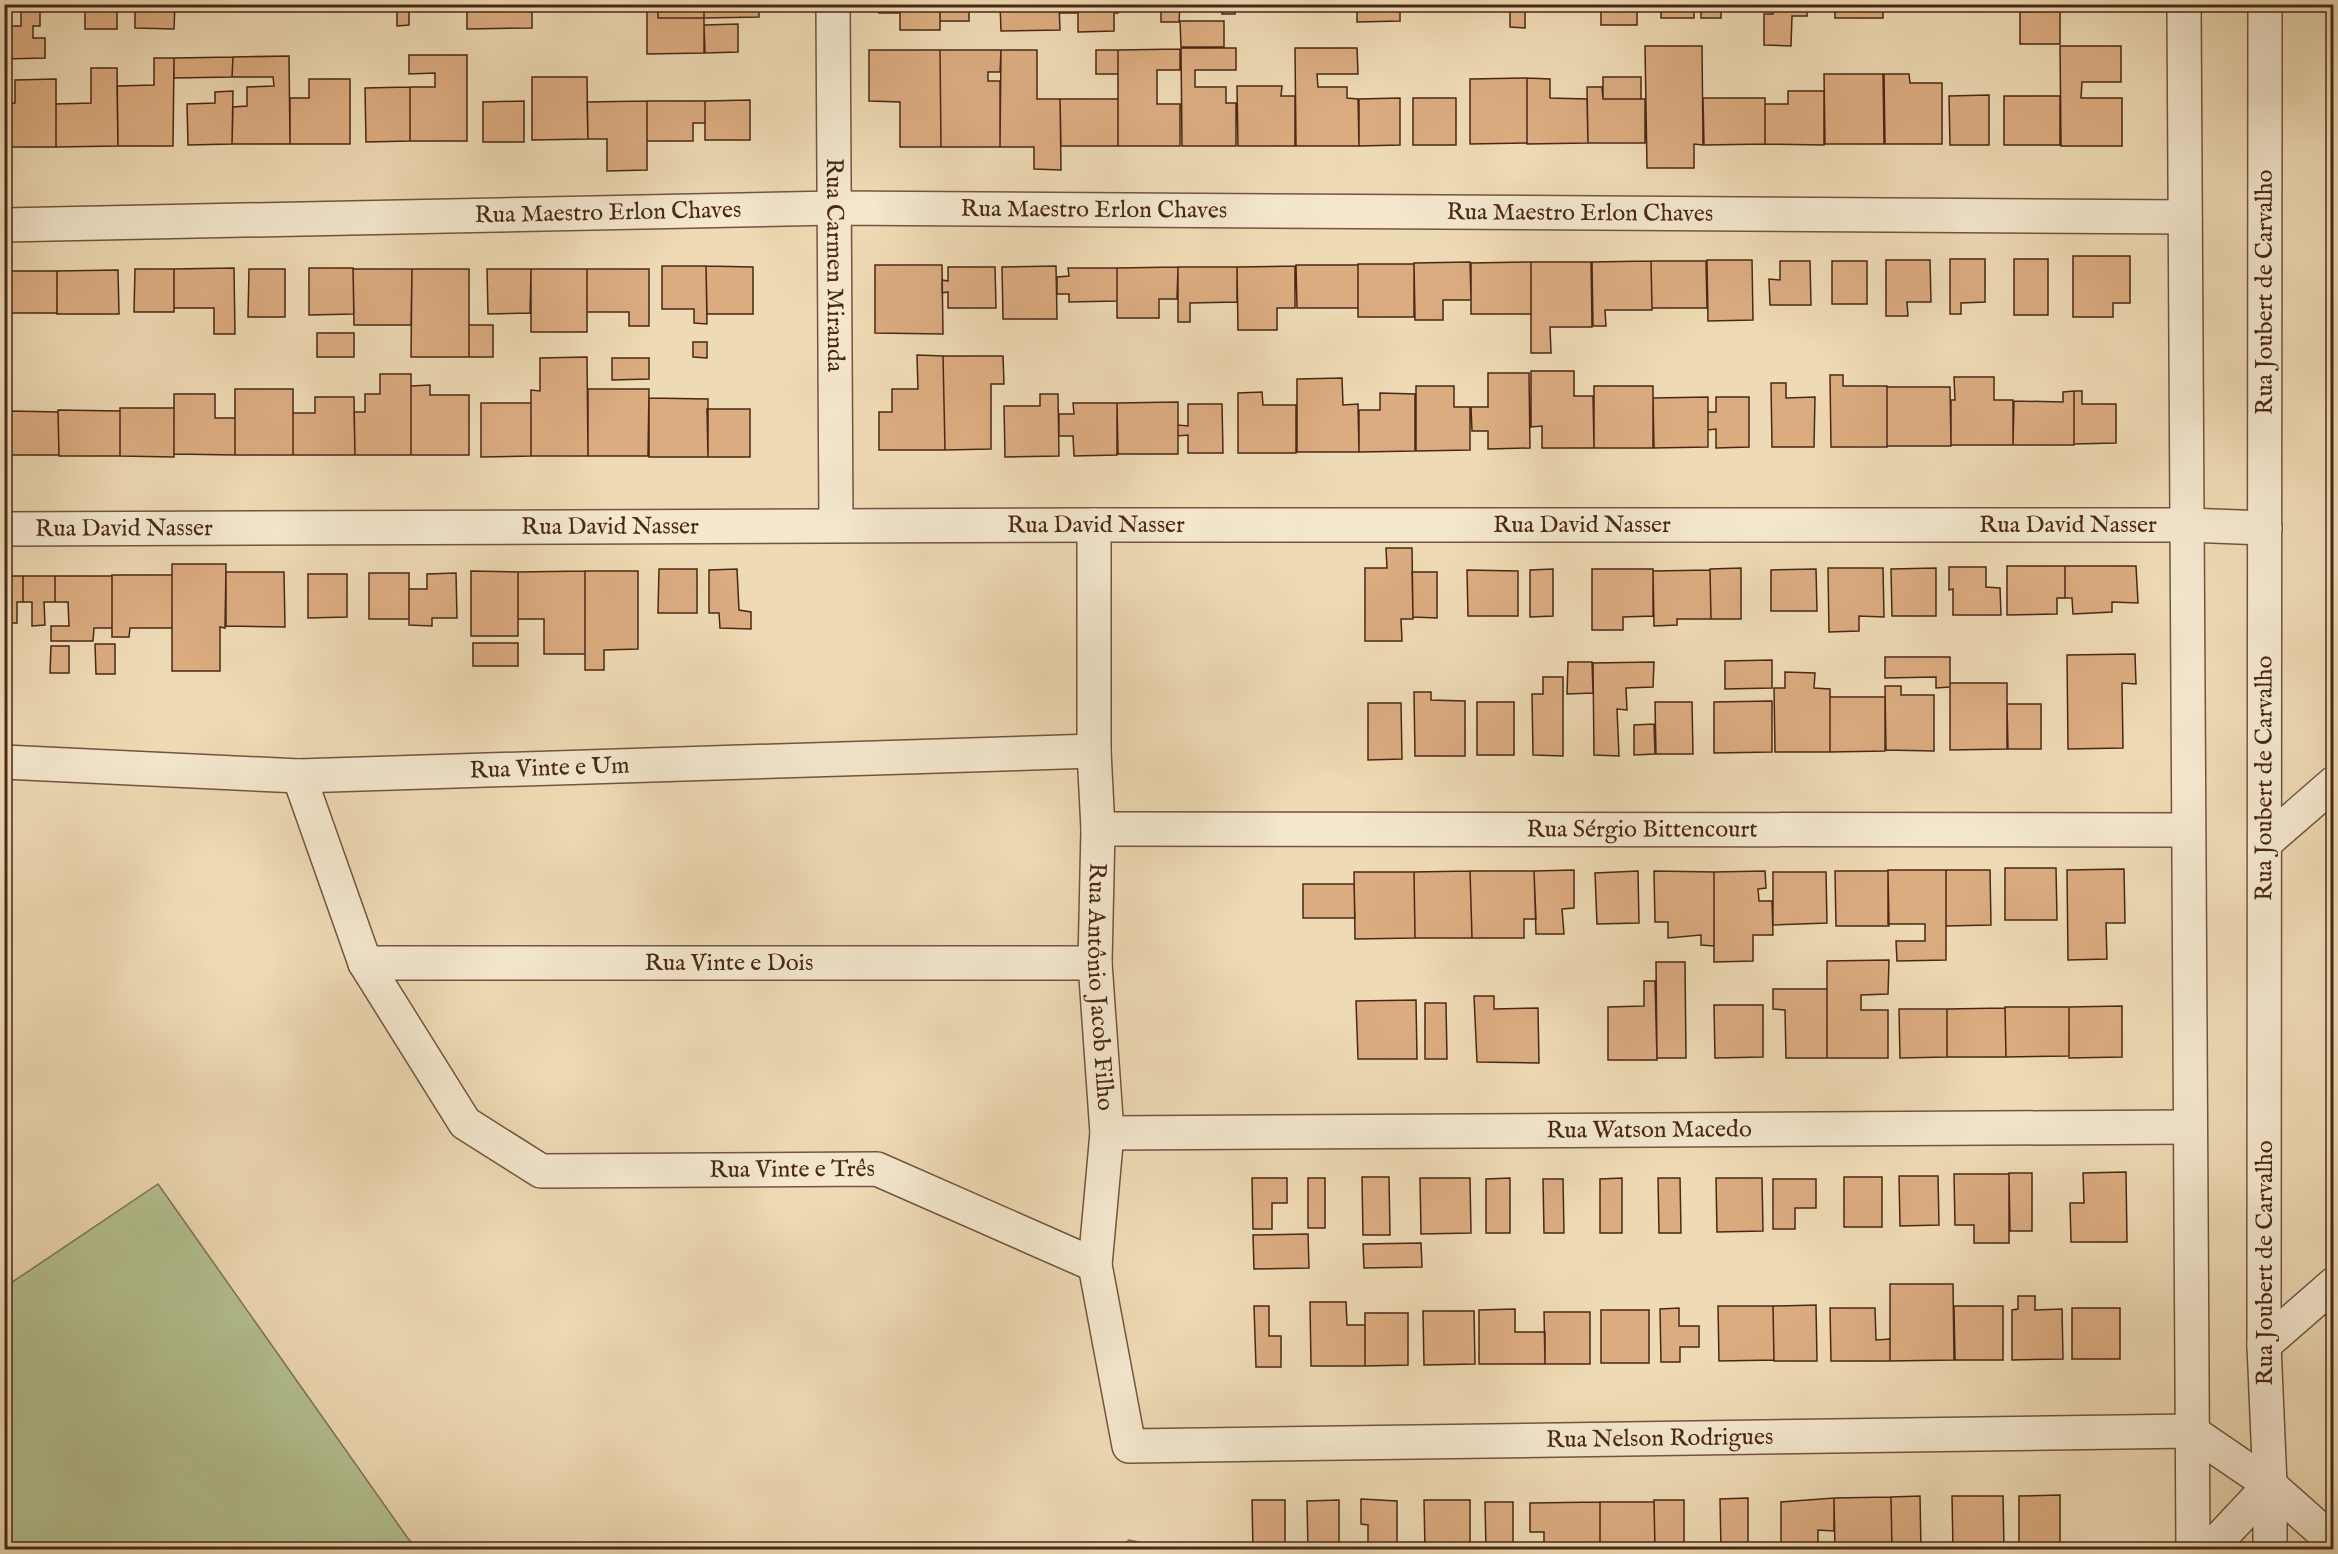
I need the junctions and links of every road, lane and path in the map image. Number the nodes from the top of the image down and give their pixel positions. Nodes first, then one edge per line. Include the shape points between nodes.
1 (833, 4) edge
2 (2184, 4) edge
3 (2265, 4) edge
4 (834, 208) junction
5 (2185, 217) junction
6 (4, 225) edge
7 (836, 525) junction
8 (1094, 525) junction
9 (2187, 525) junction
10 (2265, 528) junction
11 (4, 529) edge
12 (1094, 751) junction
13 (4, 762) edge
14 (299, 776) junction
15 (2334, 783) edge
16 (1098, 829) junction
17 (2188, 830) junction
18 (2265, 843) junction
19 (365, 963) junction
20 (1095, 963) junction
21 (2190, 1127) junction
22 (1107, 1133) junction
23 (1095, 1265) junction
24 (2334, 1284) edge
25 (2264, 1345) junction
26 (2191, 1431) junction
27 (1129, 1446) joint
28 (2270, 1485) junction
29 (2334, 1542) edge
30 (2193, 1550) edge
31 (2209, 1550) edge
32 (2270, 1550) edge

1 - 4 street, Rua Carmen Miranda
2 - 5 street
3 - 10 street, Rua Joubert de Carvalho
4 - 5 street, Rua Maestro Erlon Chaves
4 - 6 street, Rua Maestro Erlon Chaves
4 - 7 street, Rua Carmen Miranda
5 - 9 street
7 - 8 street, Rua David Nasser
7 - 11 street, Rua David Nasser
8 - 9 street, Rua David Nasser
8 - 12 street, Rua Antônio Jacob Filho
9 - 10 street, Rua David Nasser
9 - 17 street
10 - 18 street, Rua Joubert de Carvalho
12 - 14 street, Rua Vinte e Um
12 - 16 street, Rua Antônio Jacob Filho
13 - 14 street, Rua Vinte e Um
14 - 19 street
15 - 18 street
16 - 17 street, Rua Sérgio Bittencourt
16 - 20 street, Rua Antônio Jacob Filho
17 - 21 street
18 - 25 street, Rua Joubert de Carvalho
19 - 20 street, Rua Vinte e Dois
19 - 23 street, Rua Vinte e Três via 465,1123 541,1171 878,1169
20 - 22 street, Rua Antônio Jacob Filho
21 - 22 street, Rua Watson Macedo
21 - 26 street
22 - 23 street, Rua Antônio Jacob Filho
23 - 27 street, Rua Antônio Jacob Filho
24 - 25 street
25 - 28 street, Rua Joubert de Carvalho
26 - 27 street, Rua Nelson Rodrigues
26 - 28 street
26 - 30 street
28 - 29 street
28 - 31 street
28 - 32 street, Rua Joubert de Carvalho

